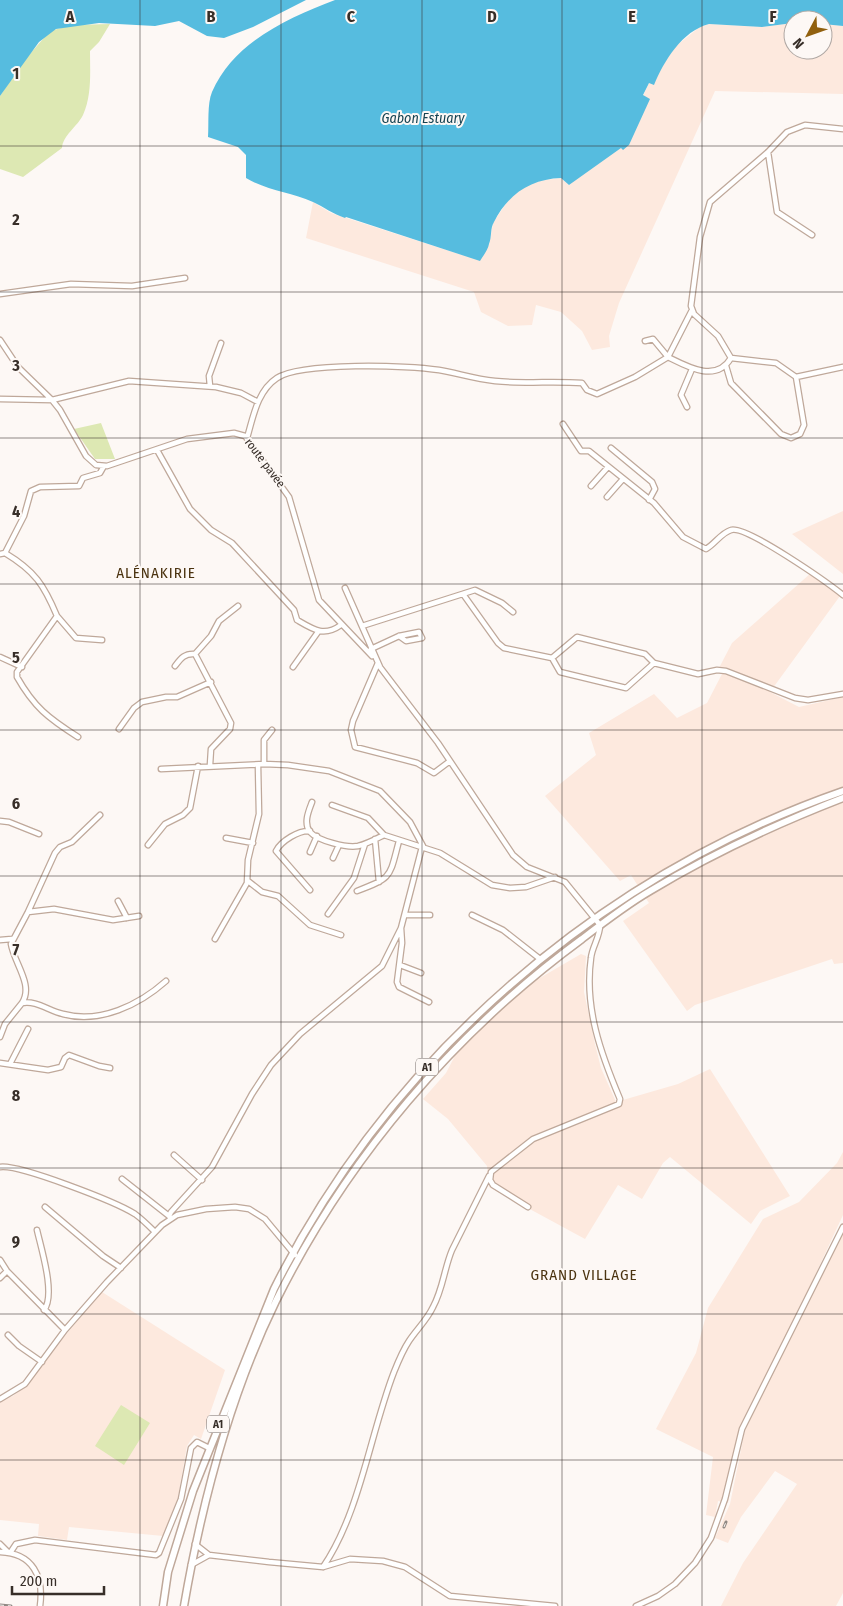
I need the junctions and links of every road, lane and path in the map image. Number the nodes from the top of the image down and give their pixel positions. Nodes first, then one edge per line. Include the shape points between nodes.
1 (843, 129) edge
2 (768, 152) junction
3 (812, 235) dead end
4 (185, 278) dead end
5 (0, 294) edge
6 (692, 310) junction
7 (0, 340) edge
8 (645, 341) dead end
9 (221, 343) dead end
10 (668, 357) junction
11 (731, 358) junction
12 (726, 366) junction
13 (843, 367) edge
14 (692, 368) junction
15 (796, 377) junction
16 (210, 386) junction
17 (0, 399) edge
18 (52, 400) junction
19 (258, 402) junction
20 (688, 407) dead end
21 (563, 424) dead end
22 (247, 438) junction
23 (611, 448) dead end
24 (157, 450) junction
25 (104, 466) junction
26 (608, 467) junction
27 (623, 479) junction
28 (591, 486) dead end
29 (607, 497) dead end
30 (649, 500) junction
31 (2, 554) edge
32 (345, 588) dead end
33 (463, 594) junction
34 (843, 595) edge
35 (238, 606) dead end
36 (513, 612) dead end
37 (57, 616) junction
38 (341, 625) junction
39 (362, 626) junction
40 (318, 632) junction
41 (399, 636) dead end
42 (102, 640) dead end
43 (371, 649) junction
44 (195, 654) junction
45 (0, 657) edge
46 (552, 658) junction
47 (376, 661) junction
48 (654, 663) junction
49 (175, 666) dead end
50 (22, 667) junction
51 (293, 667) dead end
52 (211, 682) junction
53 (843, 694) edge
54 (119, 729) dead end
55 (272, 730) dead end
56 (78, 737) dead end
57 (450, 761) junction
58 (264, 764) junction
59 (210, 765) junction
60 (258, 765) junction
61 (198, 766) junction
62 (161, 770) dead end
63 (843, 791) edge
64 (843, 798) edge
65 (312, 802) dead end
66 (332, 805) dead end
67 (100, 815) dead end
68 (0, 822) edge
69 (310, 831) junction
70 (39, 834) dead end
71 (384, 835) junction
72 (317, 836) junction
73 (226, 838) dead end
74 (375, 839) junction
75 (399, 842) junction
76 (253, 843) junction
77 (365, 844) junction
78 (148, 845) dead end
79 (340, 845) junction
80 (423, 847) junction
81 (310, 852) dead end
82 (333, 858) dead end
83 (555, 877) junction
84 (248, 881) junction
85 (379, 882) junction
86 (310, 890) dead end
87 (358, 891) dead end
88 (118, 901) dead end
89 (28, 912) junction
90 (328, 914) dead end
91 (404, 915) junction
92 (430, 915) dead end
93 (472, 915) dead end
94 (140, 916) dead end
95 (595, 917) junction
96 (127, 918) junction
97 (600, 925) junction
98 (401, 928) junction
99 (341, 936) dead end
100 (12, 939) junction
101 (215, 939) dead end
102 (0, 940) edge
103 (540, 959) junction
104 (400, 965) junction
105 (421, 973) dead end
106 (166, 980) dead end
107 (429, 1002) dead end
108 (22, 1003) junction
109 (28, 1029) dead end
110 (0, 1036) edge
111 (0, 1063) edge
112 (10, 1064) junction
113 (110, 1068) dead end
114 (174, 1155) dead end
115 (0, 1167) edge
116 (491, 1172) junction
117 (122, 1179) dead end
118 (202, 1180) junction
119 (45, 1207) dead end
120 (528, 1207) dead end
121 (170, 1217) junction
122 (843, 1227) edge
123 (37, 1230) dead end
124 (155, 1232) junction
125 (294, 1251) junction
126 (301, 1257) junction
127 (0, 1260) edge
128 (121, 1268) junction
129 (7, 1272) junction
130 (0, 1278) edge
131 (44, 1310) junction
132 (65, 1330) junction
133 (8, 1335) dead end
134 (42, 1362) junction
135 (0, 1399) edge
136 (210, 1448) junction
137 (0, 1544) edge
138 (195, 1544) junction
139 (0, 1552) edge
140 (9, 1553) junction
141 (209, 1556) junction
142 (191, 1565) junction
143 (323, 1567) junction
144 (40, 1606) edge
145 (163, 1606) edge
146 (184, 1606) edge
147 (556, 1606) edge
148 (636, 1606) edge

1 - 2 street via 805,125 787,132
2 - 3 street via 777,212
2 - 6 street via 707,207 700,237
4 - 5 street via 132,286 71,284
6 - 10 street
6 - 11 street via 718,336
7 - 18 street via 18,366
8 - 10 street via 653,338
9 - 16 street
10 - 14 street
10 - 19 street via 597,394 587,390 582,383 494,381 412,367 314,368 275,379
11 - 12 street
11 - 15 street via 771,362
12 - 14 street via 712,372
12 - 15 street via 731,383 782,434 791,438 800,434 804,425
13 - 15 street
14 - 20 street via 682,395
16 - 18 street via 129,381
16 - 19 street
17 - 18 street
18 - 25 street via 86,456 91,462
19 - 22 street
21 - 26 street via 581,451 589,451
22 - 24 street, route pavée via 234,433 207,436
22 - 38 street, route pavée via 289,497 315,592
23 - 30 street via 652,482 655,489
24 - 25 street, route pavée
24 - 40 street via 190,509 211,530 232,543 294,610 297,620
25 - 31 street, route pavée via 100,473 83,478 79,486 40,487 31,491 24,516
26 - 27 street
26 - 28 street
27 - 29 street
27 - 30 street
30 - 34 street via 684,537 701,547 709,547 728,531 740,530 810,569
31 - 37 street via 29,569 39,579
32 - 39 street
33 - 36 street via 476,590
33 - 39 street
33 - 46 street via 501,646
35 - 44 street via 219,621
37 - 42 street via 76,638
37 - 50 street
38 - 40 street via 333,631
38 - 47 street, route pavée
39 - 43 street
40 - 51 street
41 - 43 street
43 - 47 street
44 - 49 street via 181,658
44 - 52 street
45 - 50 street
46 - 48 street via 577,637 645,654
46 - 48 street via 560,672 626,688
47 - 57 street
47 - 57 street via 351,730 355,747 417,763 434,773
48 - 53 street via 698,674 726,671 802,699
50 - 56 street via 17,676 33,703
52 - 54 street via 177,697 142,702
52 - 59 street via 231,723 230,729 211,749
55 - 58 street via 264,740
57 - 83 street via 513,855 526,867
58 - 60 street
58 - 80 street via 315,768 380,792 410,822
59 - 60 street
59 - 61 street
60 - 76 street via 260,800
61 - 62 street
61 - 78 street via 190,808 165,824
63 - 95 highway, A1 via 732,837 675,867
64 - 97 highway, A1 via 796,816 702,861
65 - 69 street via 308,813
66 - 71 street via 368,818
67 - 89 street via 72,842 55,853
68 - 70 street via 9,822
69 - 72 street
69 - 86 street via 287,838 276,851
71 - 74 street
71 - 75 street
72 - 79 street
72 - 81 street
73 - 76 street
74 - 77 street
74 - 85 street
75 - 80 street
75 - 85 street via 389,873
76 - 84 street via 248,860
77 - 79 street
77 - 90 street via 354,878
79 - 82 street
80 - 83 street via 448,857 492,885 526,887
80 - 91 street
83 - 95 street via 569,885
84 - 99 street via 262,892 278,896 310,925
84 - 101 street
85 - 87 street
88 - 96 street
89 - 96 street via 54,909 97,919
89 - 100 street
91 - 92 street
91 - 98 street
93 - 103 street via 503,930
94 - 96 street
95 - 97 street
95 - 103 highway, A1
97 - 116 street via 590,958 589,994 603,1060 620,1099 619,1104 533,1139
97 - 126 highway, A1 via 506,999 415,1092 374,1143
98 - 104 street
98 - 118 street via 382,966 300,1034 271,1065
100 - 102 street
100 - 108 street via 12,949 27,992
103 - 125 highway, A1 via 476,1017 395,1102 342,1173
104 - 105 street
104 - 107 street via 398,985
106 - 108 street via 135,1003 98,1016 66,1015 30,1002
108 - 110 street
109 - 112 street
111 - 112 street
112 - 113 street via 48,1070 62,1066 69,1055
114 - 118 street
115 - 124 street via 21,1168 88,1192 133,1213
116 - 120 street via 493,1186
116 - 143 street via 447,1261 443,1287 434,1307 408,1342 394,1372 342,1536
117 - 121 street
118 - 121 street
119 - 128 street
121 - 124 street
121 - 125 street via 193,1210 242,1208 260,1215
122 - 148 street via 742,1429 725,1499 703,1551 676,1584
123 - 131 street via 48,1281 48,1303
124 - 128 street
125 - 126 street
125 - 136 highway, A1 via 264,1312
126 - 138 highway, A1 via 277,1301 242,1381 217,1457
127 - 129 street
128 - 132 street
129 - 130 street
129 - 131 street
131 - 132 street
132 - 134 street
133 - 134 street
134 - 135 street via 22,1386
136 - 140 street via 197,1442 190,1448 181,1499 156,1555 35,1540 16,1544
136 - 145 highway, A1 via 176,1544
137 - 140 street
138 - 141 street
138 - 142 highway, A1
139 - 140 street
140 - 144 street via 25,1560 37,1574 42,1586
141 - 142 street
141 - 143 street
142 - 146 highway, A1
143 - 147 street via 350,1559 383,1561 405,1567 450,1596

